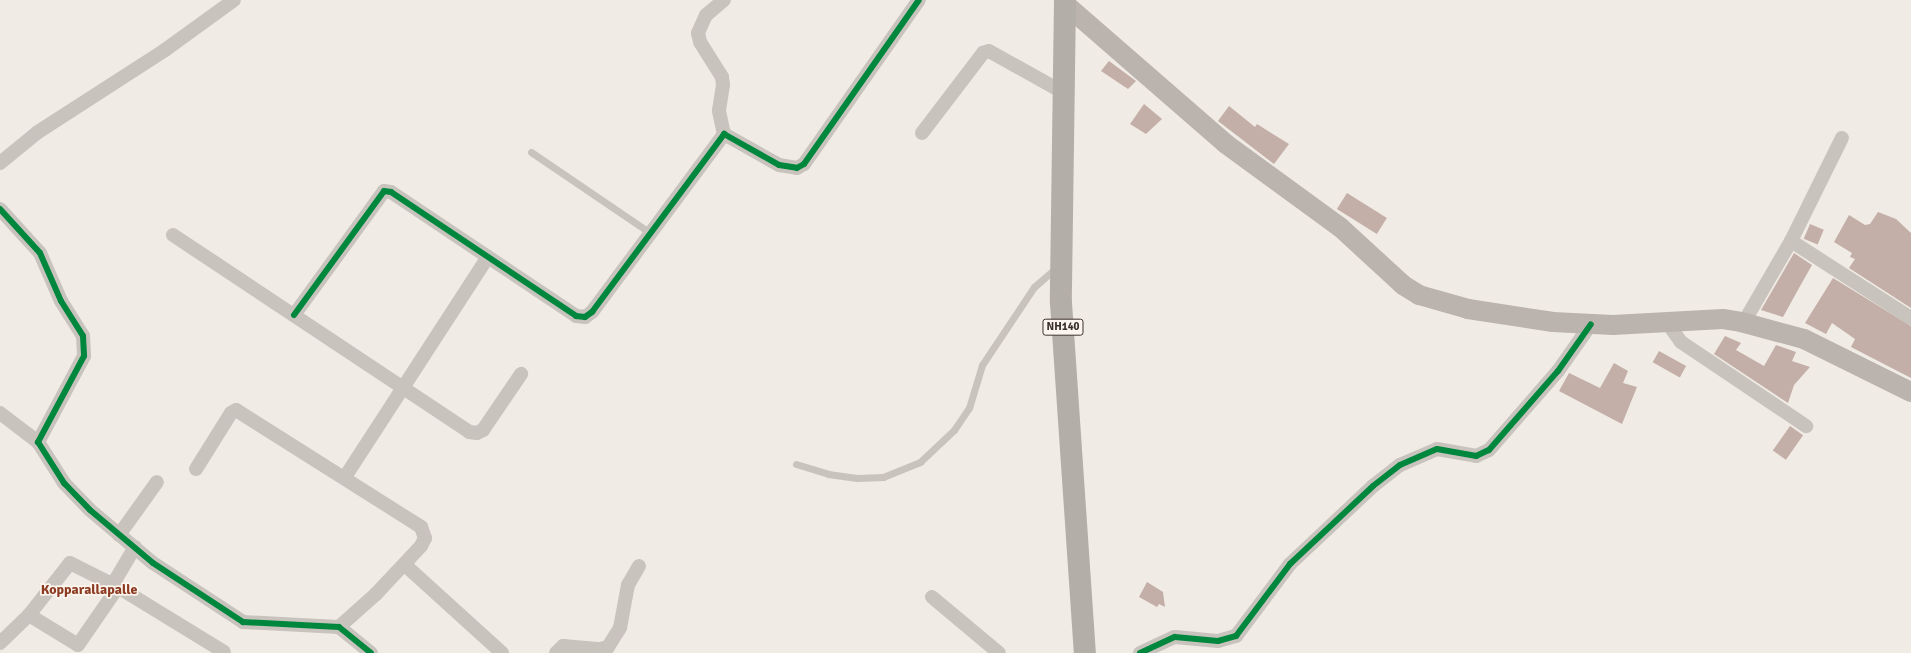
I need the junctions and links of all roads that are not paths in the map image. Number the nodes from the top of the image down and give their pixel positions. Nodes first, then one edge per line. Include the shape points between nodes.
1 (234, 0) edge
2 (724, 0) edge
3 (920, 0) edge
4 (1065, 2) edge
5 (1064, 93) junction
6 (922, 133) dead end
7 (724, 134) junction
8 (1842, 138) dead end
9 (531, 152) dead end
10 (0, 163) edge
11 (0, 209) edge
12 (650, 233) junction
13 (173, 235) dead end
14 (1791, 241) junction
15 (488, 257) junction
16 (1062, 264) junction
17 (294, 315) junction
18 (1911, 318) edge
19 (1744, 322) junction
20 (1591, 324) junction
21 (1668, 324) junction
22 (521, 374) dead end
23 (403, 388) junction
24 (1911, 392) edge
25 (0, 413) edge
26 (1806, 426) dead end
27 (38, 442) junction
28 (796, 464) dead end
29 (196, 469) dead end
30 (345, 477) junction
31 (157, 482) dead end
32 (119, 535) junction
33 (135, 547) junction
34 (405, 565) junction
35 (639, 566) dead end
36 (116, 586) junction
37 (932, 597) dead end
38 (29, 615) junction
39 (339, 627) junction
40 (3, 634) edge
41 (224, 652) dead end
42 (371, 653) edge
43 (502, 653) edge
44 (556, 653) edge
45 (999, 653) edge
46 (1085, 653) edge
47 (1140, 653) edge

1 - 10 street via 165,50 38,132
2 - 7 street via 706,15 698,33 700,42 722,77 724,85 719,111
3 - 7 street via 804,164 797,168 779,165
4 - 5 highway, NH140
4 - 20 main road via 1180,107 1340,227 1410,290 1468,309 1553,322
5 - 6 street via 989,51 983,53
5 - 16 highway, NH140
7 - 12 street
8 - 14 street
9 - 12 lane
11 - 27 street via 40,253 60,301 79,329 85,347 84,356
12 - 15 street via 592,312 585,316 576,316
13 - 17 street
14 - 18 street
14 - 19 street
15 - 17 street via 391,192 384,191
15 - 23 street
16 - 28 lane via 1034,287 982,365 969,408 954,430 920,462 883,477 857,478 828,474
16 - 46 highway, NH140 via 1061,304
17 - 23 street
19 - 21 main road via 1723,319
19 - 24 main road via 1804,339
20 - 21 main road
20 - 47 street via 1558,370 1489,450 1476,456 1437,449 1400,465 1372,486 1290,564 1236,636 1218,640 1175,637 1164,639
21 - 26 street via 1681,342
22 - 23 street via 483,430 476,433 469,432
23 - 30 street
25 - 27 street
27 - 32 street via 76,497
29 - 30 street via 231,413 236,410
30 - 34 street via 421,526 425,538
31 - 32 street
32 - 33 street
33 - 36 street
33 - 39 street via 163,570 243,622
34 - 39 street
34 - 43 street
35 - 44 street via 628,585 620,628 608,647 600,649 563,646
36 - 38 street via 70,563
36 - 38 street via 78,645
36 - 41 street
37 - 45 street
38 - 40 street
39 - 42 street

